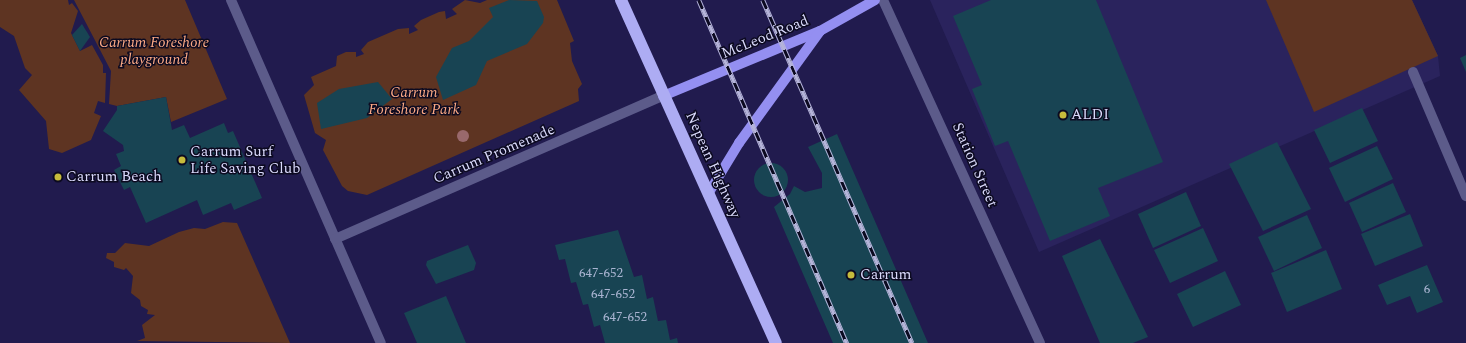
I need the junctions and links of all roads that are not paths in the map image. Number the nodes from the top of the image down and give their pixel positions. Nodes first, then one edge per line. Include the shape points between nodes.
1 (231, 0) edge
2 (621, 0) edge
3 (875, 0) edge
4 (883, 0) edge
5 (820, 31) junction
6 (1413, 72) dead end
7 (663, 96) junction
8 (708, 194) junction
9 (1466, 196) edge
10 (335, 238) junction
11 (381, 343) edge
12 (776, 343) edge
13 (1040, 343) edge

1 - 10 street
2 - 7 highway, Nepean Highway
3 - 5 main road, McLeod Road
4 - 13 street, Station Street
5 - 7 main road, McLeod Road
5 - 8 main road via 739,143
6 - 9 street
7 - 8 highway, Nepean Highway
7 - 10 street, Carrum Promenade
8 - 12 highway, Nepean Highway
10 - 11 street

